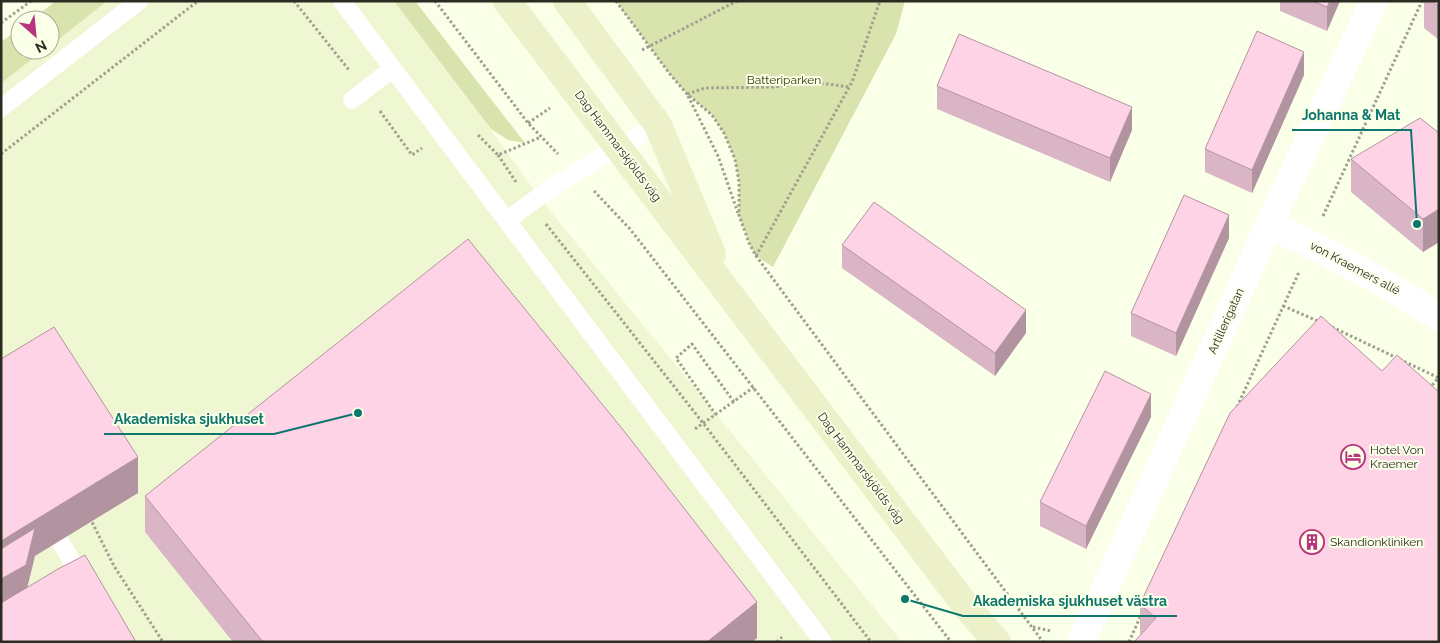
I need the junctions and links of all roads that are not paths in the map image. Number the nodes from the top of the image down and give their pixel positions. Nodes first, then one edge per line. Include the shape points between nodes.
1 (139, 1) edge
2 (342, 1) edge
3 (507, 1) edge
4 (567, 1) edge
5 (1374, 1) edge
6 (392, 69) junction
7 (352, 100) dead end
8 (1, 108) edge
9 (658, 126) junction
10 (619, 148) junction
11 (507, 221) junction
12 (1269, 225) junction
13 (728, 292) junction
14 (1439, 317) edge
15 (60, 541) dead end
16 (93, 597) edge
17 (823, 642) edge
18 (997, 642) edge
19 (1081, 642) edge

1 - 8 lane
2 - 6 lane
3 - 10 street, Dag Hammarskjölds väg
4 - 9 street, Dag Hammarskjölds väg
5 - 12 street, Artillerigatan
6 - 7 lane
6 - 11 lane
9 - 10 lane
9 - 13 street, Dag Hammarskjölds väg
10 - 11 lane via 529,203
10 - 13 street, Dag Hammarskjölds väg
11 - 17 lane
12 - 14 street, von Kraemers allé via 1393,287
12 - 19 street, Artillerigatan
13 - 18 street, Dag Hammarskjölds väg via 966,606
15 - 16 lane

